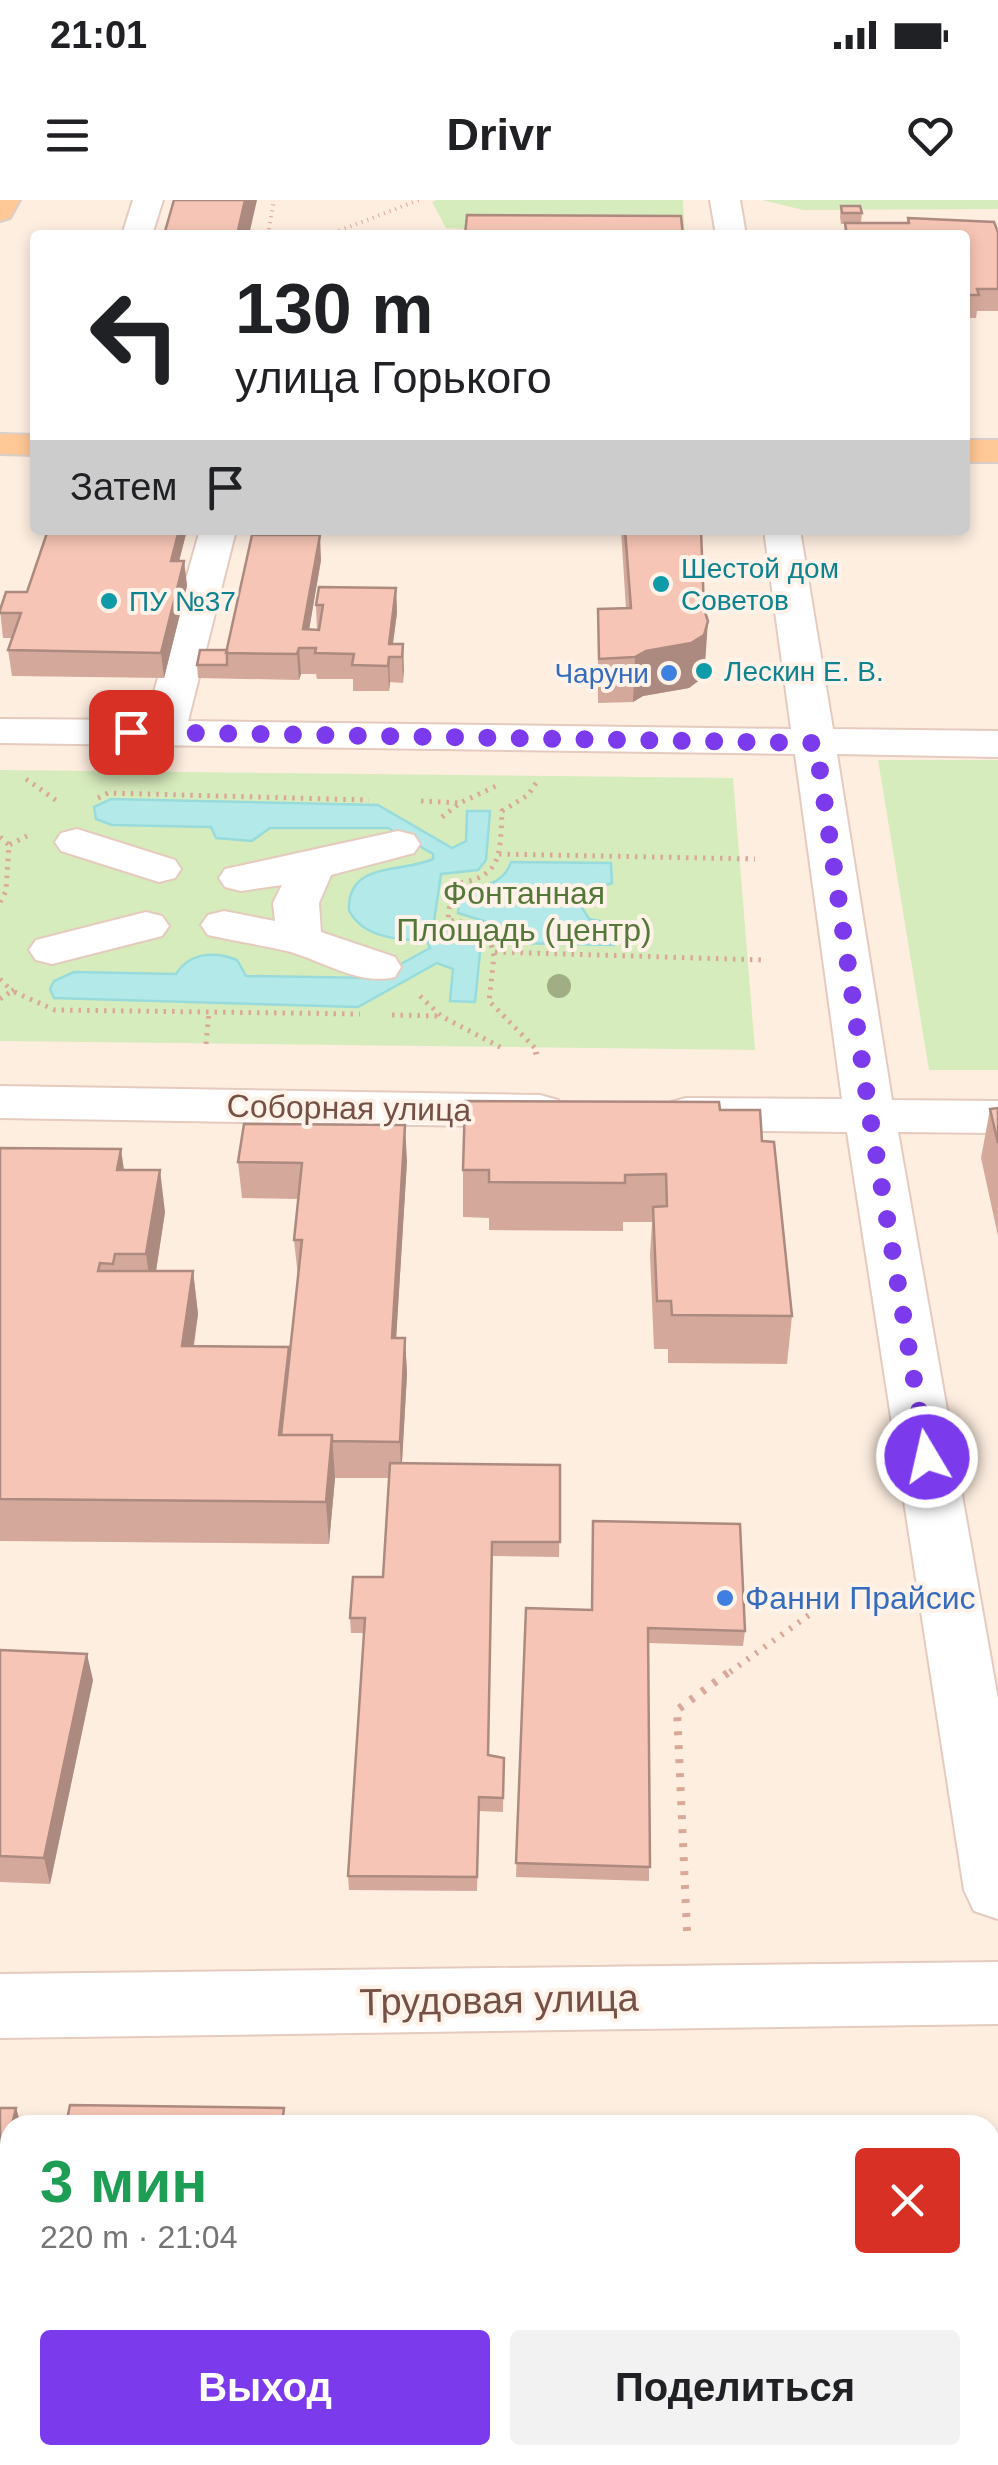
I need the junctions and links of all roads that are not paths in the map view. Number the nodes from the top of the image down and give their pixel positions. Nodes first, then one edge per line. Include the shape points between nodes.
1 (6, 200) edge
2 (148, 200) edge
3 (724, 200) edge
4 (0, 212) edge
5 (139, 230) edge
6 (730, 230) edge
7 (0, 444) edge
8 (30, 444) edge
9 (970, 451) edge
10 (998, 451) edge
11 (217, 535) edge
12 (783, 535) edge
13 (0, 731) edge
14 (164, 732) junction
15 (816, 743) junction
16 (998, 744) edge
17 (78, 820) road end
18 (400, 823) road end
19 (312, 866) junction
20 (159, 869) dead end
21 (241, 878) dead end
22 (224, 925) dead end
23 (146, 926) dead end
24 (299, 940) junction
25 (52, 950) dead end
26 (396, 979) road end
27 (0, 1102) edge
28 (579, 1112) edge
29 (639, 1113) edge
30 (870, 1117) junction
31 (998, 1117) edge
32 (998, 1890) edge
33 (998, 1993) edge
34 (0, 2006) edge

1 - 4 main road
2 - 5 street
3 - 6 street
7 - 8 main road
9 - 10 main road
11 - 14 street
12 - 15 street
13 - 14 street
14 - 15 street
15 - 16 street
15 - 30 street
17 - 20 street
18 - 19 street
19 - 21 street
19 - 24 street via 296,903
22 - 24 street
23 - 25 street
24 - 26 street
27 - 28 street, Соборная улица
29 - 30 street
30 - 31 street
30 - 32 street
33 - 34 street, Трудовая улица

